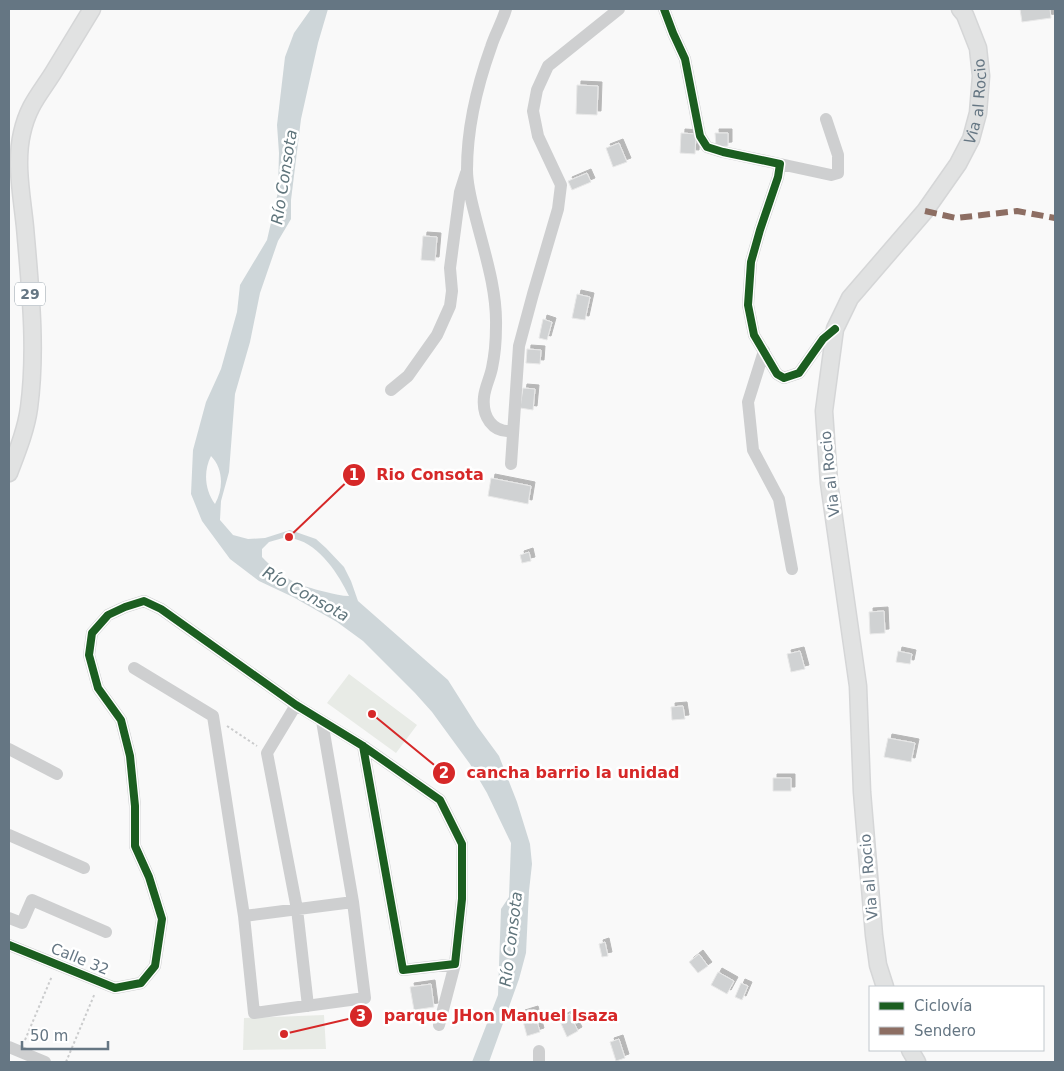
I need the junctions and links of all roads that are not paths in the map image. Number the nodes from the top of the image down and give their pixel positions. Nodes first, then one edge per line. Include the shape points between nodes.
1 (92, 9) edge
2 (506, 9) edge
3 (619, 9) edge
4 (664, 9) edge
5 (960, 9) edge
6 (826, 119) dead end
7 (780, 164) junction
8 (467, 171) junction
9 (835, 329) junction
10 (764, 351) junction
11 (392, 390) dead end
12 (512, 431) junction
13 (511, 464) dead end
14 (9, 473) edge
15 (792, 569) dead end
16 (134, 668) dead end
17 (296, 705) junction
18 (322, 721) junction
19 (363, 746) junction
20 (9, 750) edge
21 (57, 774) dead end
22 (9, 835) edge
23 (84, 868) dead end
24 (354, 902) junction
25 (297, 909) junction
26 (244, 916) junction
27 (9, 918) edge
28 (106, 932) dead end
29 (9, 944) edge
30 (454, 964) junction
31 (885, 986) edge
32 (308, 1006) junction
33 (439, 1025) dead end
34 (14, 1050) edge
35 (911, 1051) edge
36 (45, 1062) edge
37 (917, 1062) edge

1 - 14 main road, 29 via 33,100 21,135 19,168 30,288 32,372 29,409
2 - 8 street via 479,86
3 - 12 street via 548,66 537,90 533,111 538,136 561,185 558,209 519,346
4 - 7 street via 685,60 700,136 707,147
5 - 9 main road, Via al Rocio via 978,48 981,76 978,113 971,139 958,164 925,211 850,298
6 - 7 street via 838,155 838,173 831,175
7 - 10 street via 760,230 748,304 754,335
8 - 11 street via 460,192 450,268 450,306 437,335 408,376
8 - 12 street via 492,285 496,324 495,352 484,395 484,410 490,423 498,430
9 - 10 street via 823,339 798,372 784,378 777,374
9 - 31 main road, Via al Rocio via 824,411 829,483 858,686 868,878 878,966
10 - 15 street via 748,402 753,450 778,499
12 - 13 street
16 - 26 street via 213,716
17 - 18 street
17 - 25 street via 267,753
17 - 29 street, Calle 32 via 161,609 144,601 108,615 92,633 89,656 98,688 122,720 130,756 135,846 162,919 155,966 141,983 115,988
18 - 19 street
18 - 24 street
19 - 30 street via 440,800 462,844 462,899
19 - 30 street via 403,970
20 - 21 street
22 - 23 street
24 - 25 street
24 - 32 street via 365,998
25 - 26 street
25 - 32 street
26 - 32 street via 254,1013
27 - 28 street via 22,923 32,900
30 - 33 street
34 - 36 street
35 - 37 main road

